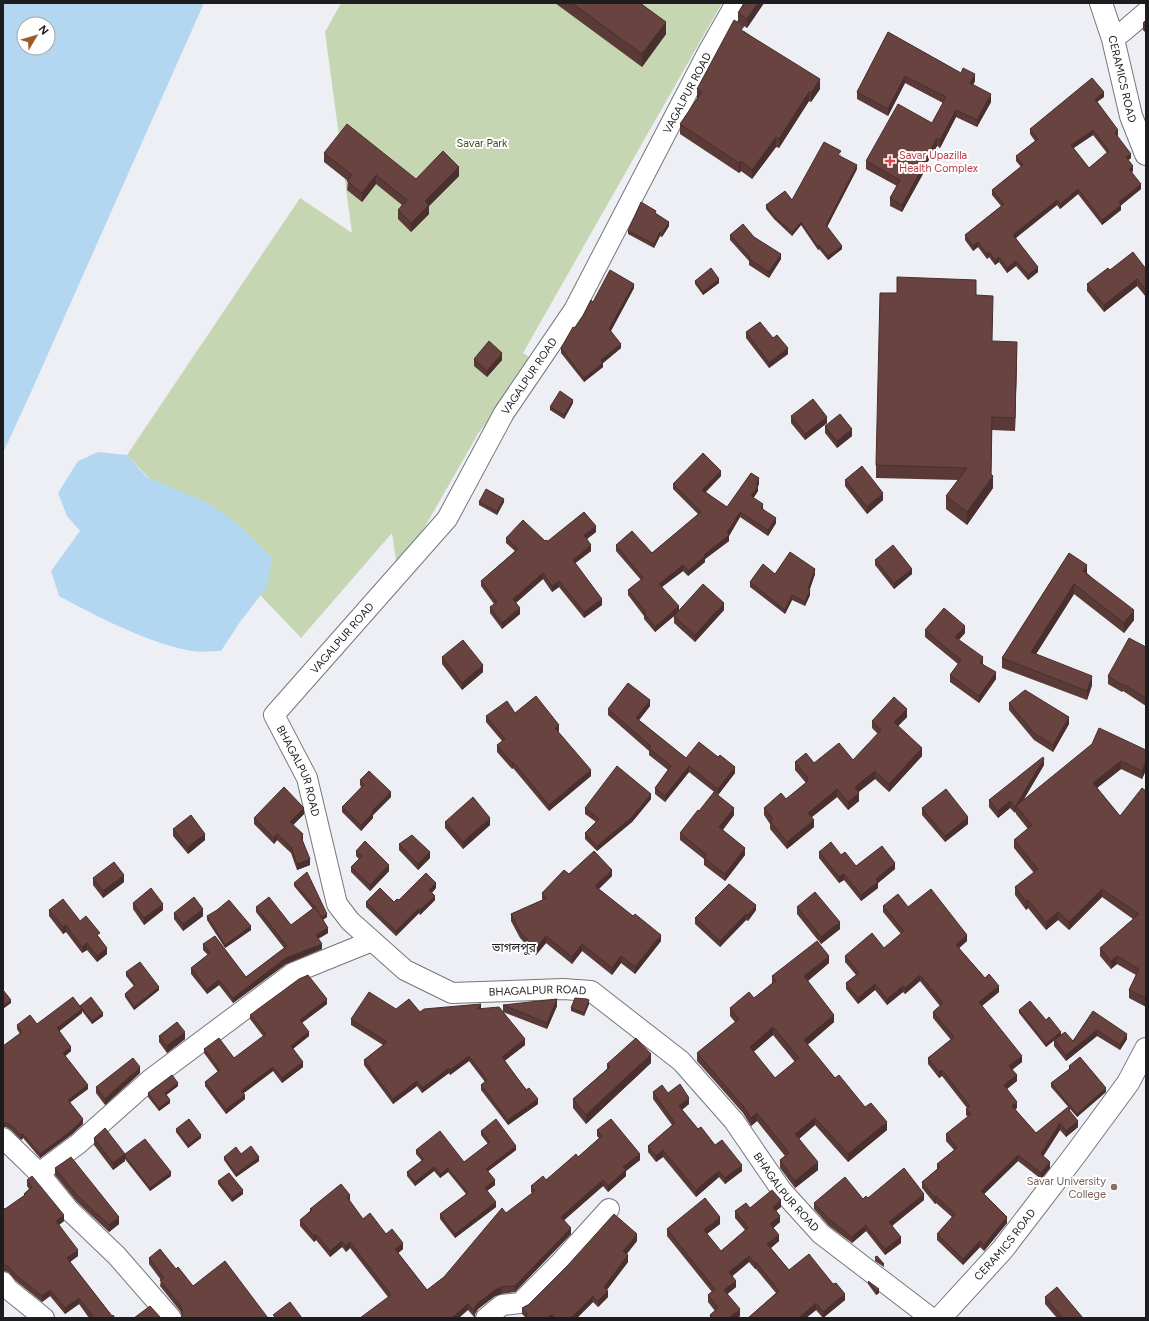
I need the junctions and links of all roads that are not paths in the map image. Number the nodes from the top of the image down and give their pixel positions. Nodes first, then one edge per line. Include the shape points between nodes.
1 (736, 3) edge
2 (1101, 3) edge
3 (1146, 12) edge
4 (1112, 39) junction
5 (1146, 154) edge
6 (274, 715) joint
7 (372, 941) junction
8 (1146, 1049) edge
9 (3, 1138) edge
10 (39, 1173) junction
11 (609, 1209) dead end
12 (3, 1282) edge
13 (44, 1318) edge
14 (171, 1318) edge
15 (486, 1318) edge
16 (931, 1318) edge
17 (940, 1318) edge

1 - 6 street, VAGALPUR ROAD via 574,310 504,413 447,519
2 - 4 street, CERAMICS ROAD
3 - 4 street
4 - 5 street, CERAMICS ROAD via 1131,116
6 - 7 street, BHAGALPUR ROAD via 306,778 337,904 350,922
7 - 10 street via 293,973 151,1079 78,1144
7 - 16 street, BHAGALPUR ROAD via 405,970 452,993 563,989 590,991 681,1061 734,1121 782,1191 822,1234
8 - 17 street, CERAMICS ROAD via 1128,1083 1075,1155 1003,1249
9 - 10 street
10 - 14 street via 69,1210 117,1256
11 - 15 street via 520,1304 502,1305
12 - 13 street

